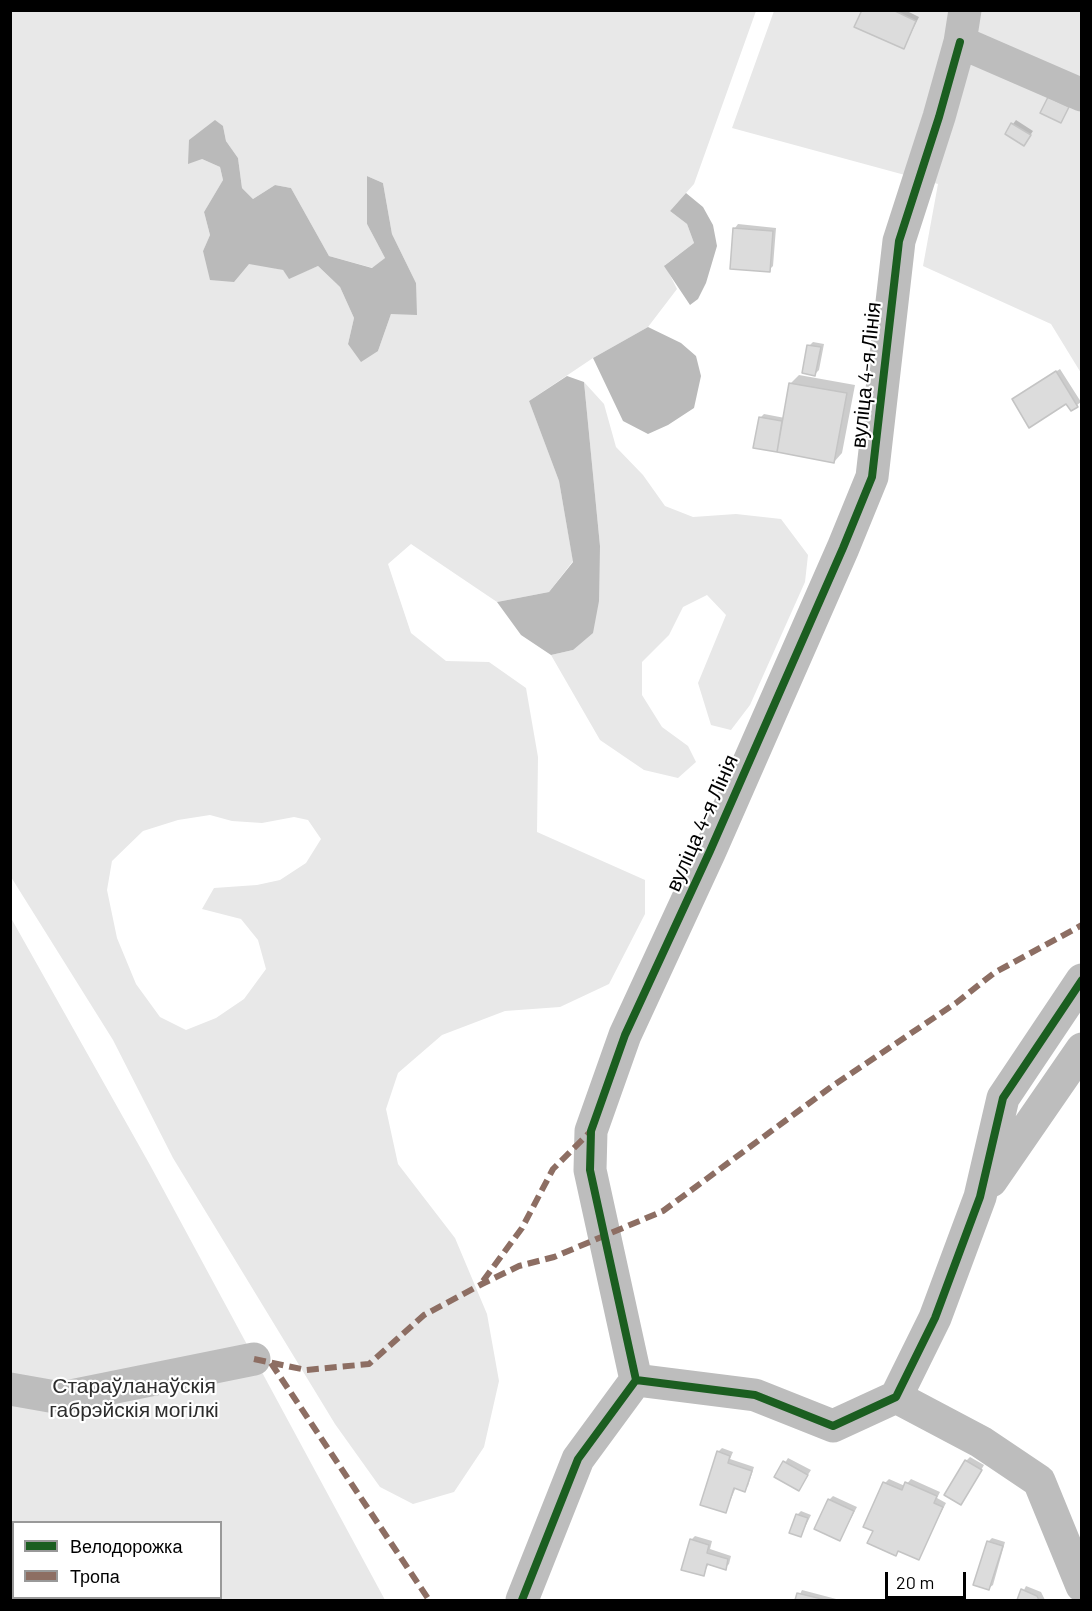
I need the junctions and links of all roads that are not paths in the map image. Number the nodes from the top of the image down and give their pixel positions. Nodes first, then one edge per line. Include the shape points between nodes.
1 (963, 26) edge
2 (1082, 95) edge
3 (1082, 980) edge
4 (1082, 1049) edge
5 (980, 1197) junction
6 (254, 1359) dead end
7 (636, 1380) junction
8 (11, 1387) edge
9 (896, 1397) junction
10 (1082, 1586) edge
11 (522, 1600) edge

1 - 2 street
1 - 7 street, вуліца 4-я Лінія via 939,117 899,240 872,477 720,830 625,1035 591,1131 590,1170
3 - 5 street via 1003,1098
4 - 5 street
5 - 9 street via 935,1318
6 - 8 street via 62,1398
7 - 9 street via 755,1395 832,1426
7 - 11 street via 578,1459
9 - 10 street via 981,1442 1038,1481

